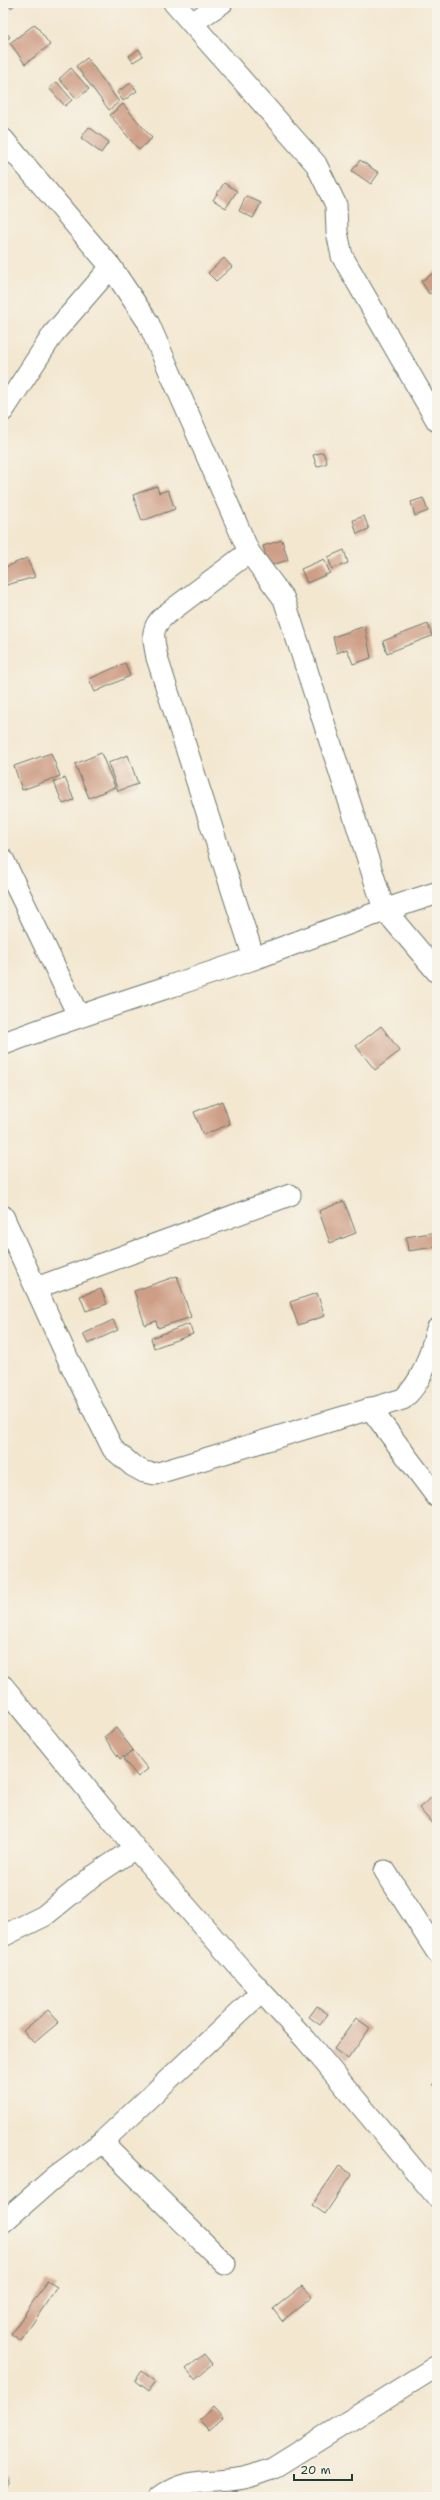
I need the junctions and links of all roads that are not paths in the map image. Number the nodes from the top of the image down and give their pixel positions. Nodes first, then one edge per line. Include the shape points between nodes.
1 (174, 3) edge
2 (222, 3) edge
3 (192, 23) junction
4 (3, 139) edge
5 (112, 268) junction
6 (3, 411) edge
7 (437, 421) edge
8 (250, 552) junction
9 (3, 859) edge
10 (437, 893) edge
11 (384, 909) junction
12 (254, 958) junction
13 (437, 972) edge
14 (78, 1015) junction
15 (3, 1044) edge
16 (290, 1195) dead end
17 (3, 1216) edge
18 (36, 1288) junction
19 (437, 1329) edge
20 (370, 1408) junction
21 (437, 1497) edge
22 (3, 1686) edge
23 (135, 1848) junction
24 (385, 1871) dead end
25 (3, 1936) edge
26 (437, 1952) edge
27 (261, 1992) junction
28 (102, 2142) junction
29 (437, 2197) edge
30 (3, 2222) edge
31 (225, 2264) dead end
32 (437, 2366) edge
33 (160, 2497) edge

1 - 3 street
2 - 3 street
3 - 7 street via 316,164 336,205 337,232 342,256
4 - 5 street
5 - 6 street via 54,334
5 - 8 street via 148,322
8 - 11 street via 284,599
8 - 12 street via 164,616 155,624 154,630 157,658
9 - 14 street
10 - 11 street
11 - 12 street
11 - 13 street
12 - 14 street
14 - 15 street
16 - 18 street
17 - 18 street
18 - 20 street via 113,1449 144,1472 155,1474
19 - 20 street via 425,1370 416,1388 403,1400
20 - 21 street
22 - 23 street
23 - 25 street via 92,1877 44,1916
23 - 27 street
24 - 26 street
27 - 28 street
27 - 29 street via 306,2040
28 - 30 street via 56,2176
28 - 31 street
32 - 33 street via 272,2469 248,2477 190,2482 172,2488

